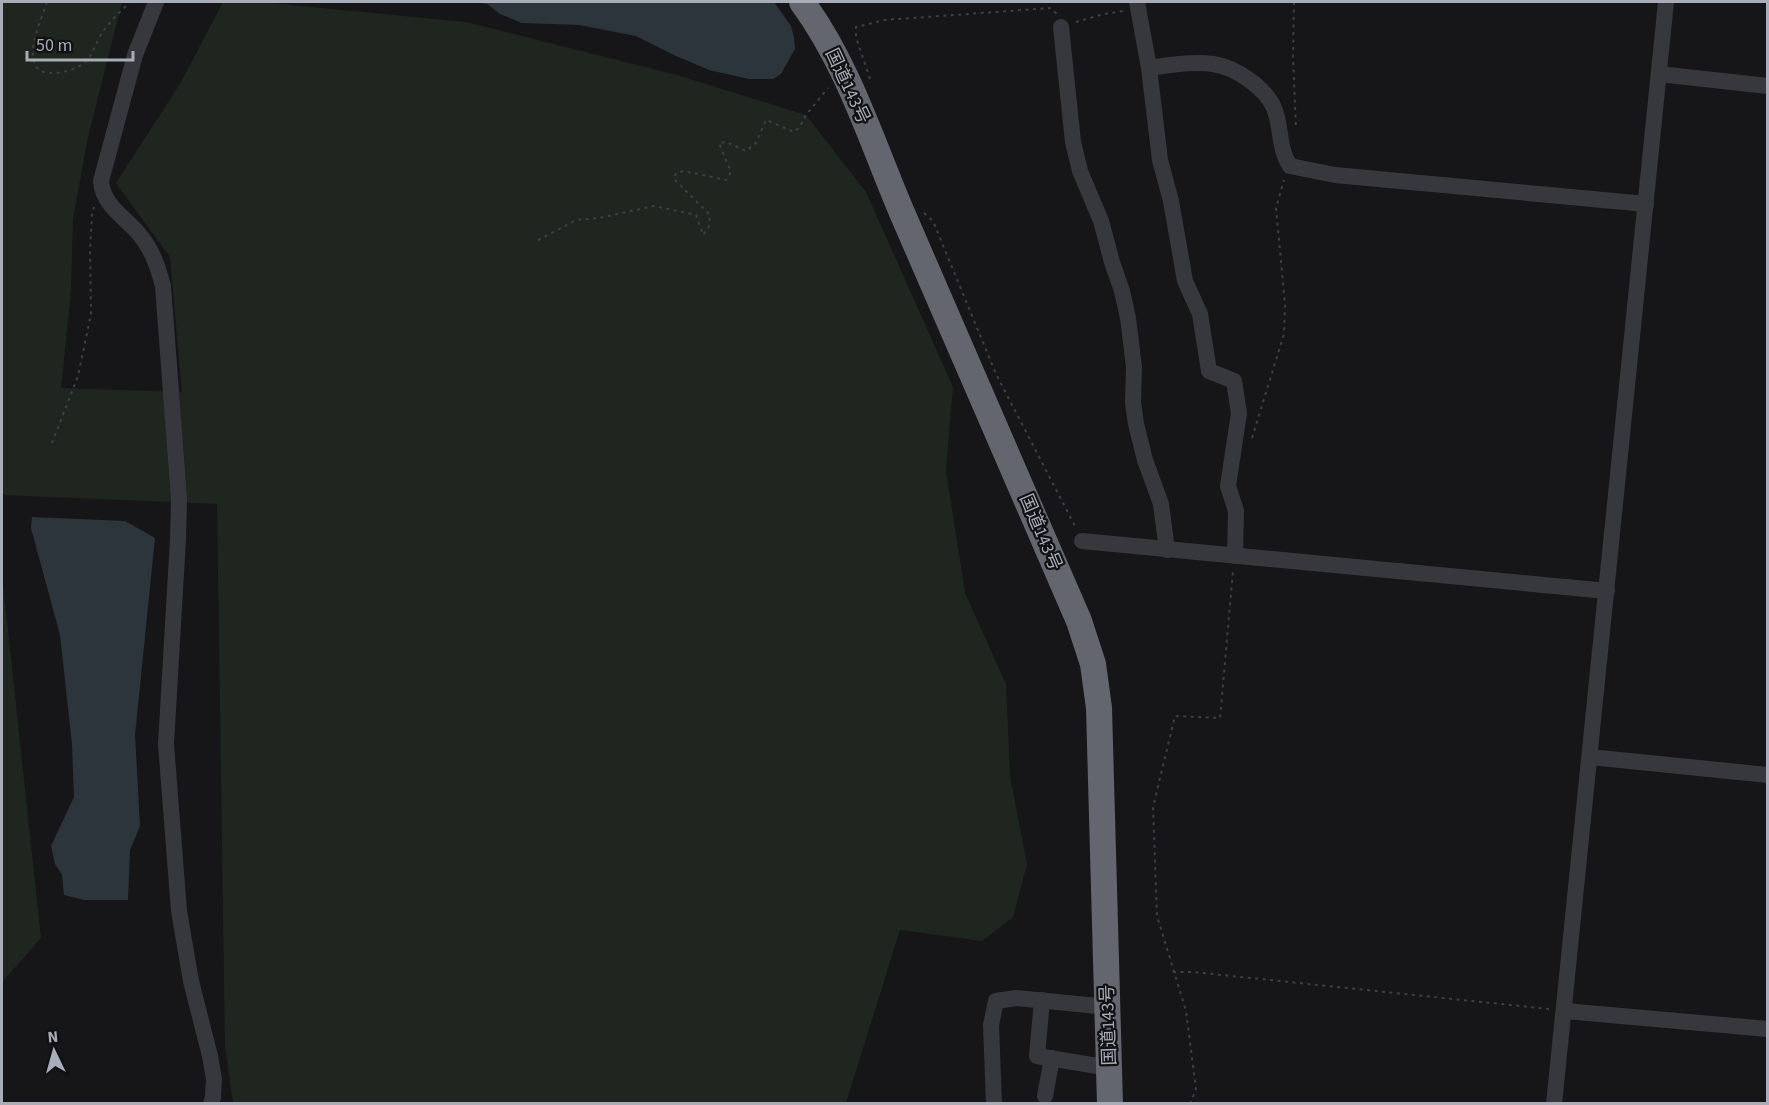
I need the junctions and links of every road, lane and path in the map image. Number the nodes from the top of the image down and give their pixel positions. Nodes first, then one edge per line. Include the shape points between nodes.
1 (47, 2) edge
2 (130, 2) edge
3 (156, 2) edge
4 (802, 2) edge
5 (1294, 2) edge
6 (1666, 2) edge
7 (1138, 5) edge
8 (1061, 27) junction
9 (1149, 68) junction
10 (843, 70) junction
11 (1659, 74) junction
12 (870, 79) dead end
13 (1767, 86) edge
14 (1296, 137) dead end
15 (1290, 166) junction
16 (101, 181) junction
17 (1646, 204) junction
18 (902, 213) junction
19 (538, 240) dead end
20 (52, 443) dead end
21 (1250, 445) dead end
22 (1082, 541) joint
23 (1167, 550) junction
24 (1235, 556) junction
25 (1607, 591) junction
26 (1590, 757) junction
27 (1767, 775) edge
28 (1173, 972) junction
29 (1042, 1000) junction
30 (1108, 1007) junction
31 (1565, 1011) junction
32 (1767, 1029) edge
33 (1052, 1058) junction
34 (1110, 1068) junction
35 (1045, 1096) dead end
36 (211, 1104) edge
37 (994, 1104) edge
38 (1110, 1104) edge
39 (1190, 1104) edge
40 (1554, 1104) edge

1 - 2 path via 32,47 35,65 52,73 76,68 87,61 108,25
3 - 16 street via 135,55
4 - 10 highway, 国道143号
5 - 14 path
6 - 11 street
7 - 8 path
7 - 9 street
8 - 12 path via 1059,15 1050,8 885,20 856,27
8 - 23 street via 1073,142 1122,291 1134,367 1136,424 1161,504
9 - 15 street via 1215,64 1244,76 1265,91 1275,109 1284,156
9 - 24 street via 1160,160 1185,281 1200,314 1209,371 1234,381 1239,413 1228,486 1236,511
10 - 18 highway, 国道143号
10 - 19 path via 794,132 766,120 756,143 746,151 719,143 731,172 726,180 684,171 676,173 674,179 709,214 710,225 703,234 696,215 654,206 576,220
11 - 13 street
11 - 17 street
15 - 17 street via 1335,175
15 - 21 path via 1276,208 1284,334
16 - 20 path via 92,214 91,314 78,376
16 - 36 street via 108,203 139,233 151,251 164,286 178,499 166,744 179,911 190,981 210,1056
17 - 25 street
18 - 22 path via 919,208 933,220 996,374
18 - 30 highway, 国道143号 via 1079,621 1093,664 1099,708
22 - 23 street
23 - 24 street
24 - 25 street
24 - 28 path via 1220,717 1175,716 1153,807 1158,916
25 - 26 street
26 - 27 street
26 - 31 street
28 - 31 path
28 - 39 path via 1186,1011 1196,1089
29 - 30 street
29 - 33 street via 1037,1056
29 - 37 street via 996,1001 991,1025
30 - 34 highway, 国道143号
31 - 32 street
31 - 40 street
33 - 34 street
33 - 35 street
34 - 38 highway, 国道143号

